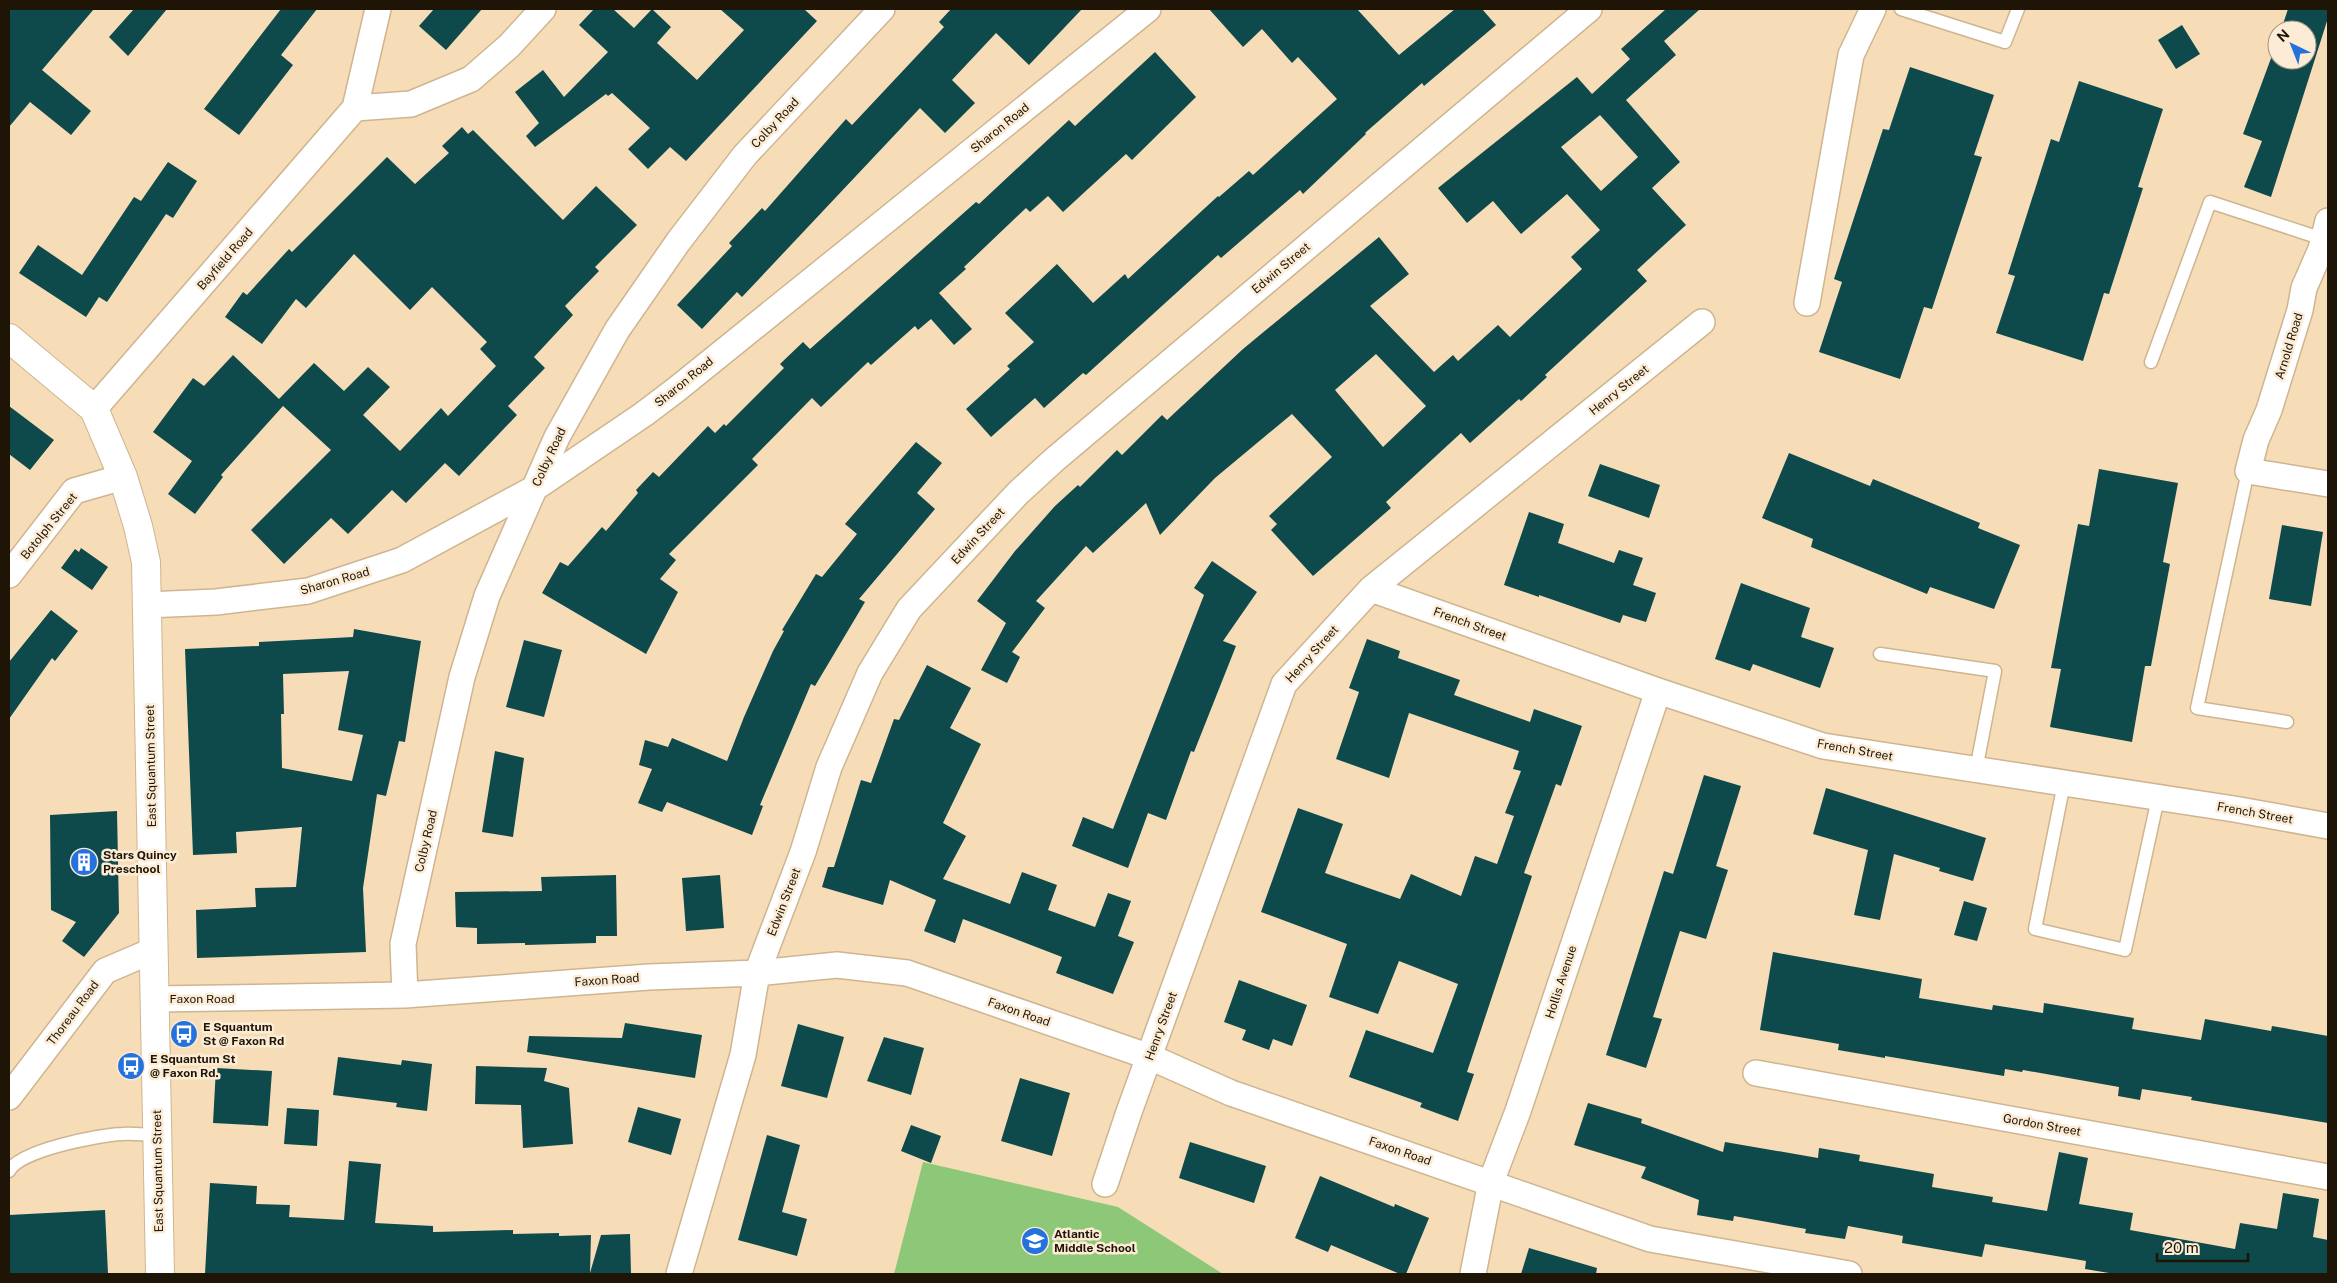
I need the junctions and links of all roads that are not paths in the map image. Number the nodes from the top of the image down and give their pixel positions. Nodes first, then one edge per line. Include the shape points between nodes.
1 (378, 9) edge
2 (544, 9) edge
3 (882, 9) edge
4 (1148, 9) edge
5 (1588, 9) edge
6 (1874, 9) edge
7 (1901, 9) edge
8 (2018, 9) edge
9 (355, 108) junction
10 (2326, 230) edge
11 (1807, 302) dead end
12 (1702, 322) dead end
13 (9, 338) edge
14 (2151, 362) dead end
15 (94, 409) junction
16 (2248, 471) junction
17 (123, 477) junction
18 (2328, 484) edge
19 (535, 488) junction
20 (9, 575) edge
21 (1372, 589) junction
22 (146, 605) junction
23 (1880, 654) dead end
24 (1658, 691) junction
25 (2287, 722) dead end
26 (1976, 770) junction
27 (2064, 783) junction
28 (2158, 798) junction
29 (2328, 826) edge
30 (154, 950) junction
31 (757, 973) junction
32 (405, 995) junction
33 (155, 999) junction
34 (1150, 1057) junction
35 (1756, 1074) dead end
36 (9, 1096) edge
37 (157, 1136) junction
38 (9, 1171) edge
39 (2328, 1177) edge
40 (1490, 1182) junction
41 (1105, 1184) dead end
42 (160, 1274) edge
43 (679, 1274) edge
44 (1473, 1274) edge
45 (1849, 1274) edge

1 - 9 street
2 - 9 street via 471,80 411,104
3 - 19 street, Colby Road via 745,155 678,242 617,330 557,437
4 - 19 street, Sharon Road via 664,399
5 - 31 street, Edwin Street via 1054,460 1018,493 909,609 870,673 829,768 803,852
6 - 11 street via 1851,56
7 - 8 lane via 2005,42
9 - 15 street, Bayfield Road
10 - 14 lane via 2210,202
10 - 16 street, Arnold Road via 2304,288 2300,310
12 - 21 street, Henry Street
13 - 15 main road, East Squantum Street
15 - 17 main road, East Squantum Street
16 - 18 street
16 - 25 lane via 2197,708
17 - 20 street, Botolph Street via 74,491
17 - 22 main road, East Squantum Street via 146,562
19 - 22 street, Sharon Road via 402,560 344,581 308,591 216,602
19 - 32 street, Colby Road via 487,596 462,677 403,944
21 - 24 street, French Street
21 - 34 street, Henry Street via 1284,684
22 - 30 main road, East Squantum Street
23 - 26 lane via 1995,671
24 - 26 street, French Street via 1823,746
24 - 40 street, Hollis Avenue via 1518,1111
26 - 27 street, French Street
27 - 28 street, French Street
27 - 28 lane via 2035,929 2125,950
28 - 29 street, French Street
30 - 33 main road, East Squantum Street
30 - 36 street, Thoreau Road via 105,971
31 - 32 street, Faxon Road via 649,977
31 - 34 street, Faxon Road via 837,965 907,973
31 - 43 street, Edwin Street via 743,1055
32 - 33 street, Faxon Road
33 - 37 main road, East Squantum Street
34 - 40 street, Faxon Road via 1230,1093
34 - 41 street, Henry Street
35 - 39 street, Gordon Street
37 - 38 lane via 122,1134 94,1137 34,1154
37 - 42 main road, East Squantum Street
40 - 44 street, Hollis Avenue
40 - 45 street, Faxon Road via 1650,1239

